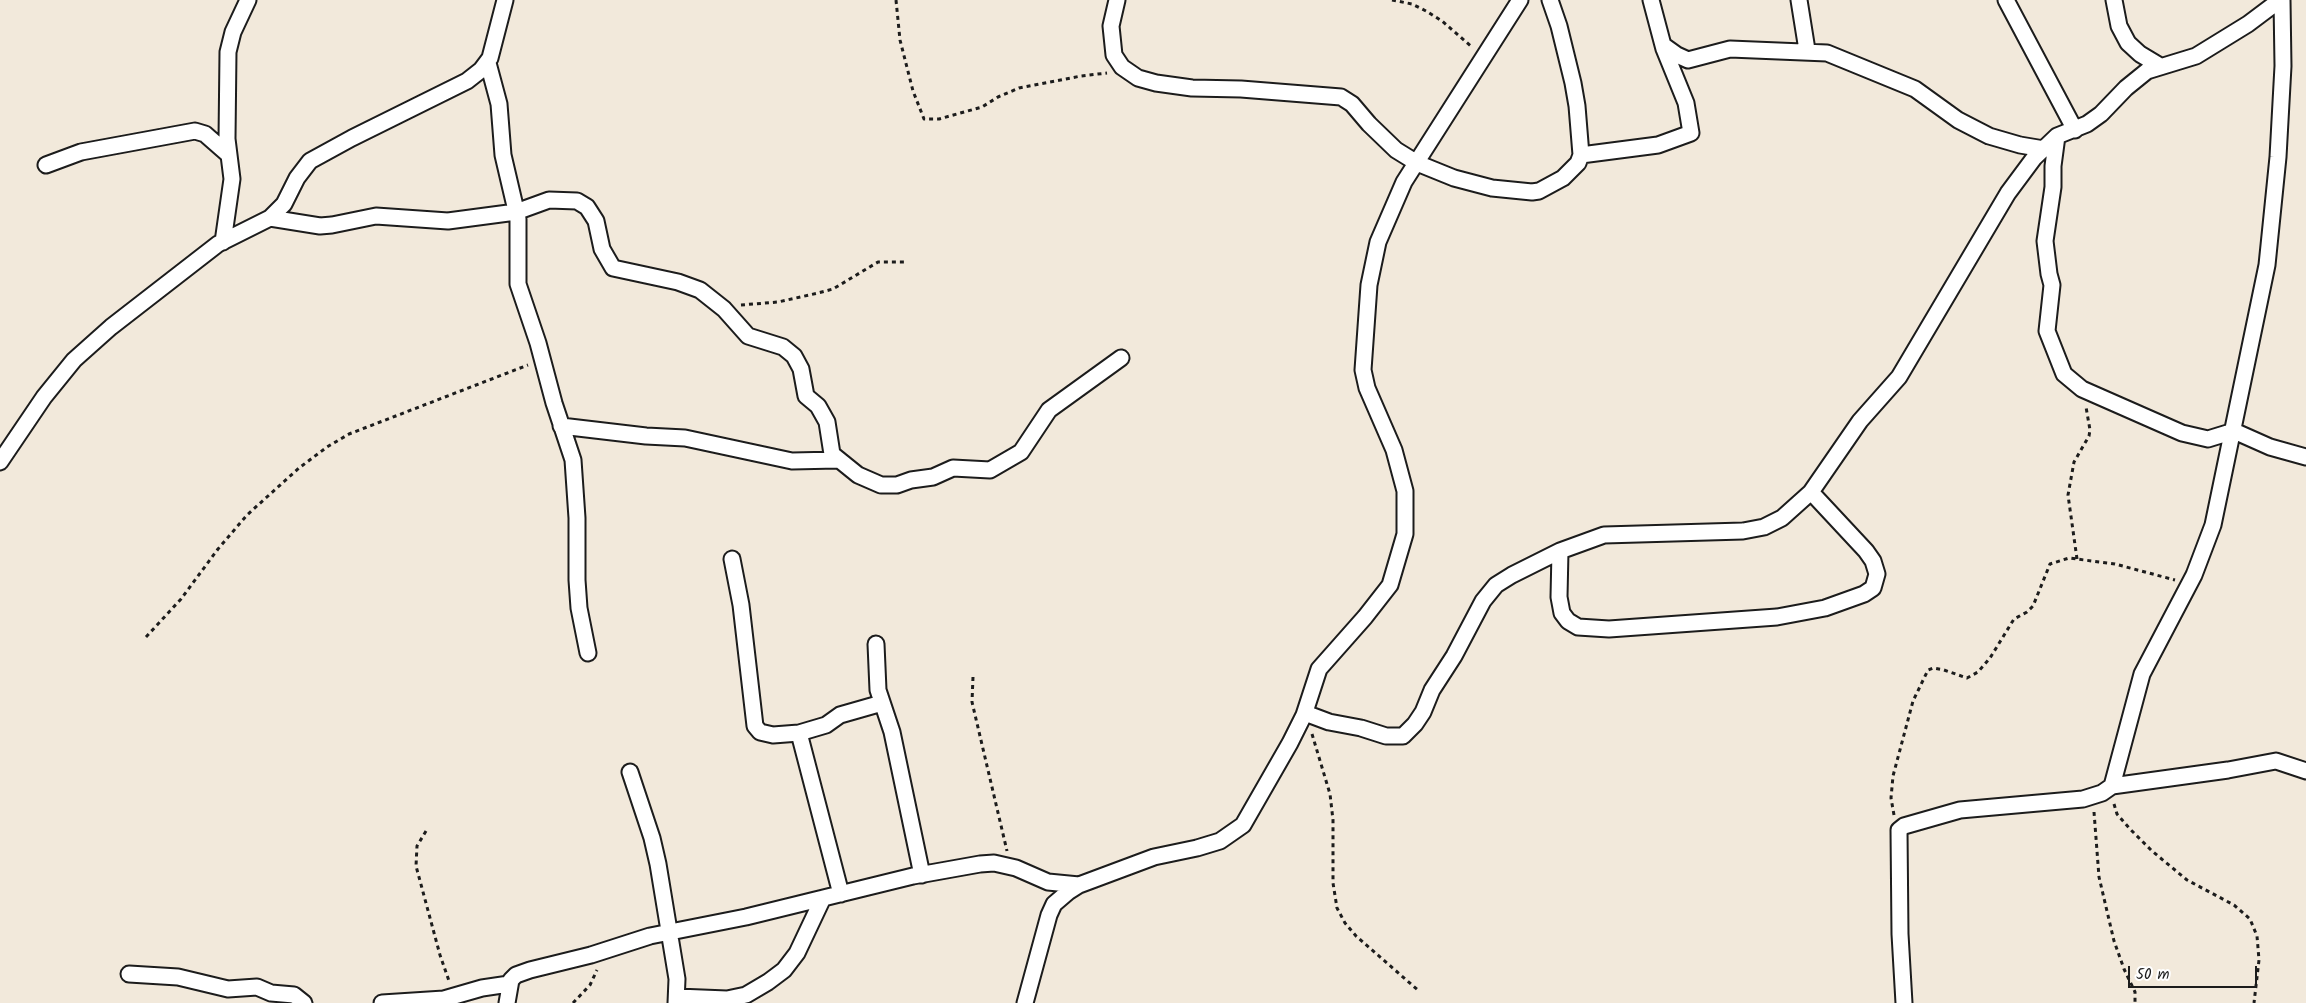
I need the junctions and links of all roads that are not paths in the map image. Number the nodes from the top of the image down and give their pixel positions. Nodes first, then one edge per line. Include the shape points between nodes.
1 (248, 0) edge
2 (505, 0) edge
3 (1117, 0) edge
4 (1520, 0) edge
5 (1550, 0) edge
6 (1650, 0) edge
7 (1799, 0) edge
8 (2006, 0) edge
9 (2114, 0) edge
10 (2281, 0) edge
11 (1663, 45) junction
12 (1807, 50) junction
13 (488, 63) junction
14 (2160, 66) junction
15 (2075, 130) junction
16 (2057, 136) junction
17 (2044, 149) junction
18 (229, 155) junction
19 (1581, 155) junction
20 (1417, 163) junction
21 (46, 165) dead end
22 (516, 212) junction
23 (270, 218) junction
24 (223, 242) junction
25 (1121, 358) dead end
26 (561, 426) junction
27 (2234, 431) junction
28 (2306, 457) edge
29 (837, 460) junction
30 (0, 462) edge
31 (1812, 492) junction
32 (1560, 551) junction
33 (732, 559) dead end
34 (876, 644) dead end
35 (588, 653) dead end
36 (882, 703) junction
37 (1305, 714) junction
38 (799, 733) junction
39 (2306, 771) edge
40 (630, 772) dead end
41 (2112, 786) junction
42 (922, 875) junction
43 (1080, 885) junction
44 (841, 894) junction
45 (823, 898) junction
46 (670, 932) junction
47 (130, 974) dead end
48 (509, 984) junction
49 (677, 1000) edge
50 (304, 1003) edge
51 (382, 1003) edge
52 (507, 1003) edge
53 (1025, 1003) edge
54 (1904, 1003) edge

1 - 18 street via 233,32 228,52
2 - 13 street
3 - 20 street via 1111,26 1112,47 1116,60 1128,72 1146,81 1192,88 1341,97 1352,104 1396,150
4 - 20 street
5 - 19 street via 1573,83
6 - 11 street
7 - 12 street
8 - 15 street
9 - 14 street via 2118,26 2128,43
10 - 14 street via 2204,51
10 - 27 street via 2283,66 2271,238
11 - 12 street via 1688,60 1730,48 1778,52
11 - 19 street via 1686,103 1691,132 1658,145
12 - 17 street via 1831,54 1915,89 1958,120 1989,136
13 - 22 street via 500,104 503,155
13 - 23 street via 467,81 319,155 304,168 284,204
14 - 15 street via 2135,80 2102,114
15 - 16 street
16 - 17 street
16 - 27 street via 2045,241 2052,285 2047,331 2060,368 2068,380 2082,389 2162,426 2208,439
17 - 31 street via 2008,193 1908,364 1860,420
18 - 21 street via 206,134 195,131 81,152
18 - 24 street via 232,179
19 - 20 street via 1578,163 1563,178 1532,192 1492,188 1454,178
20 - 37 street via 1404,182 1378,242 1369,285 1363,354 1365,381 1394,450 1403,482 1405,534 1390,585 1319,669
22 - 23 street via 448,221 376,216 326,226
22 - 26 street via 519,232 517,281
22 - 29 street via 549,200 577,201 587,207 596,221 602,249 613,268 700,290 748,336 783,347 798,361 806,396 824,414 832,454
23 - 24 street
24 - 30 street via 111,327 74,360 44,397
25 - 29 street via 1049,410 1021,452 990,470 953,468 934,477 891,486 871,482
26 - 29 street via 685,438 792,460
26 - 35 street via 575,475 579,608
27 - 28 street via 2270,447
27 - 41 street via 2213,525 2190,583 2142,674
31 - 32 street via 1782,518 1764,527 1713,533 1604,535
31 - 32 street via 1866,551 1877,574 1873,588 1864,594 1825,608 1777,617 1609,629 1578,627 1568,622 1562,613
32 - 37 street via 1512,575 1489,592 1407,734 1386,736
33 - 38 street via 756,726 763,734
34 - 36 street via 876,671
36 - 38 street via 840,715 826,725
36 - 42 street via 896,749
37 - 43 street via 1250,815 1230,836 1197,848 1154,857
38 - 44 street
39 - 41 street via 2276,761
40 - 46 street via 652,838
41 - 54 street via 2092,797 1960,810 1898,830
42 - 43 street via 994,863 1048,882
42 - 44 street
43 - 53 street via 1061,898 1049,915
44 - 45 street
45 - 46 street
45 - 49 street via 797,953 784,970 768,982 746,996 726,1000
46 - 48 street via 520,973
46 - 49 street
47 - 50 street via 178,977 228,989 257,987 271,994 294,996
48 - 51 street via 444,999
48 - 52 street

